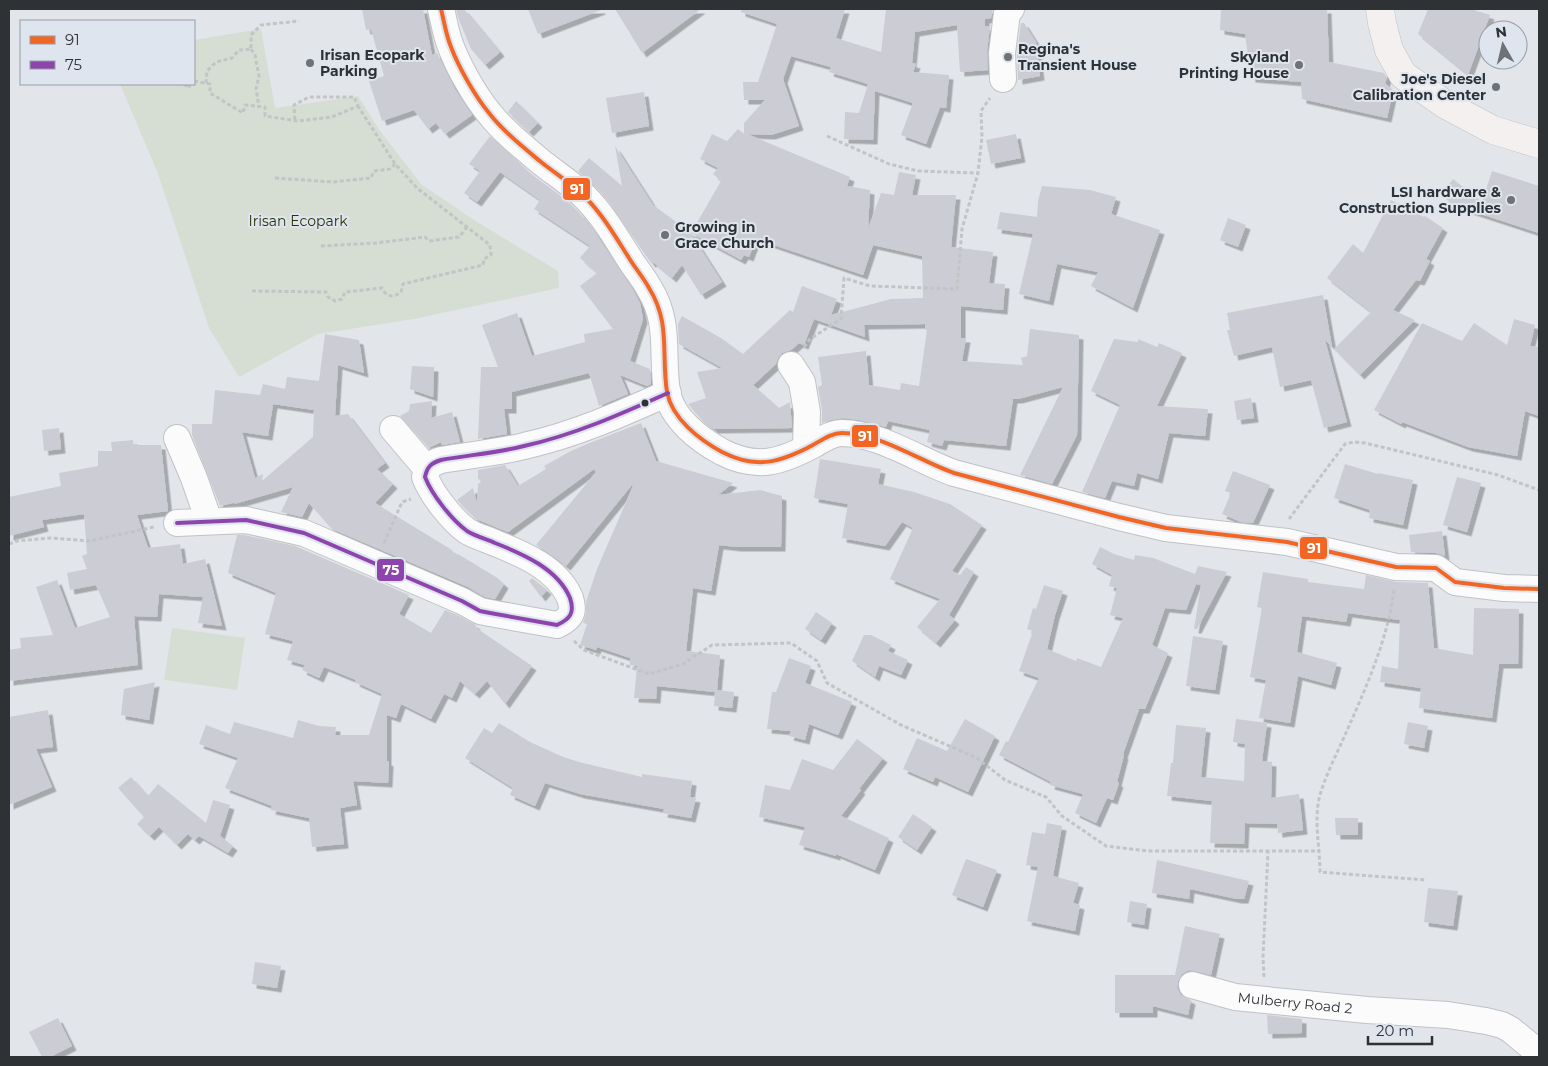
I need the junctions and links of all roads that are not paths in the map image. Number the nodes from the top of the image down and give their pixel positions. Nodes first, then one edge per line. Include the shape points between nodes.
1 (440, 9) edge
2 (1011, 9) edge
3 (1380, 9) edge
4 (1003, 79) road end
5 (1539, 144) edge
6 (791, 365) road end
7 (668, 393) junction
8 (393, 429) dead end
9 (177, 438) dead end
10 (806, 448) junction
11 (429, 480) junction
12 (208, 521) junction
13 (177, 522) road end
14 (1539, 589) edge
15 (1192, 985) dead end
16 (1539, 1053) edge

1 - 7 street via 451,47 489,113 542,163 584,195 600,213 656,300 664,331
2 - 4 street via 1007,13 1002,53
3 - 5 highway via 1389,50 1403,75 1446,105 1493,130
6 - 10 street via 802,382 807,412
7 - 10 street via 679,418 698,436 724,452 761,463 776,462
7 - 11 street via 553,439 441,460 433,463
8 - 11 street
9 - 12 street
10 - 14 street via 830,436 855,434 954,473 1166,528 1273,540 1396,567 1436,568 1455,582
11 - 12 street via 437,499 468,531 535,561 565,586 573,606 566,621 557,625 480,611 304,533 246,520
12 - 13 street
15 - 16 street, Mulberry Road 2 via 1235,997 1486,1021 1512,1030

